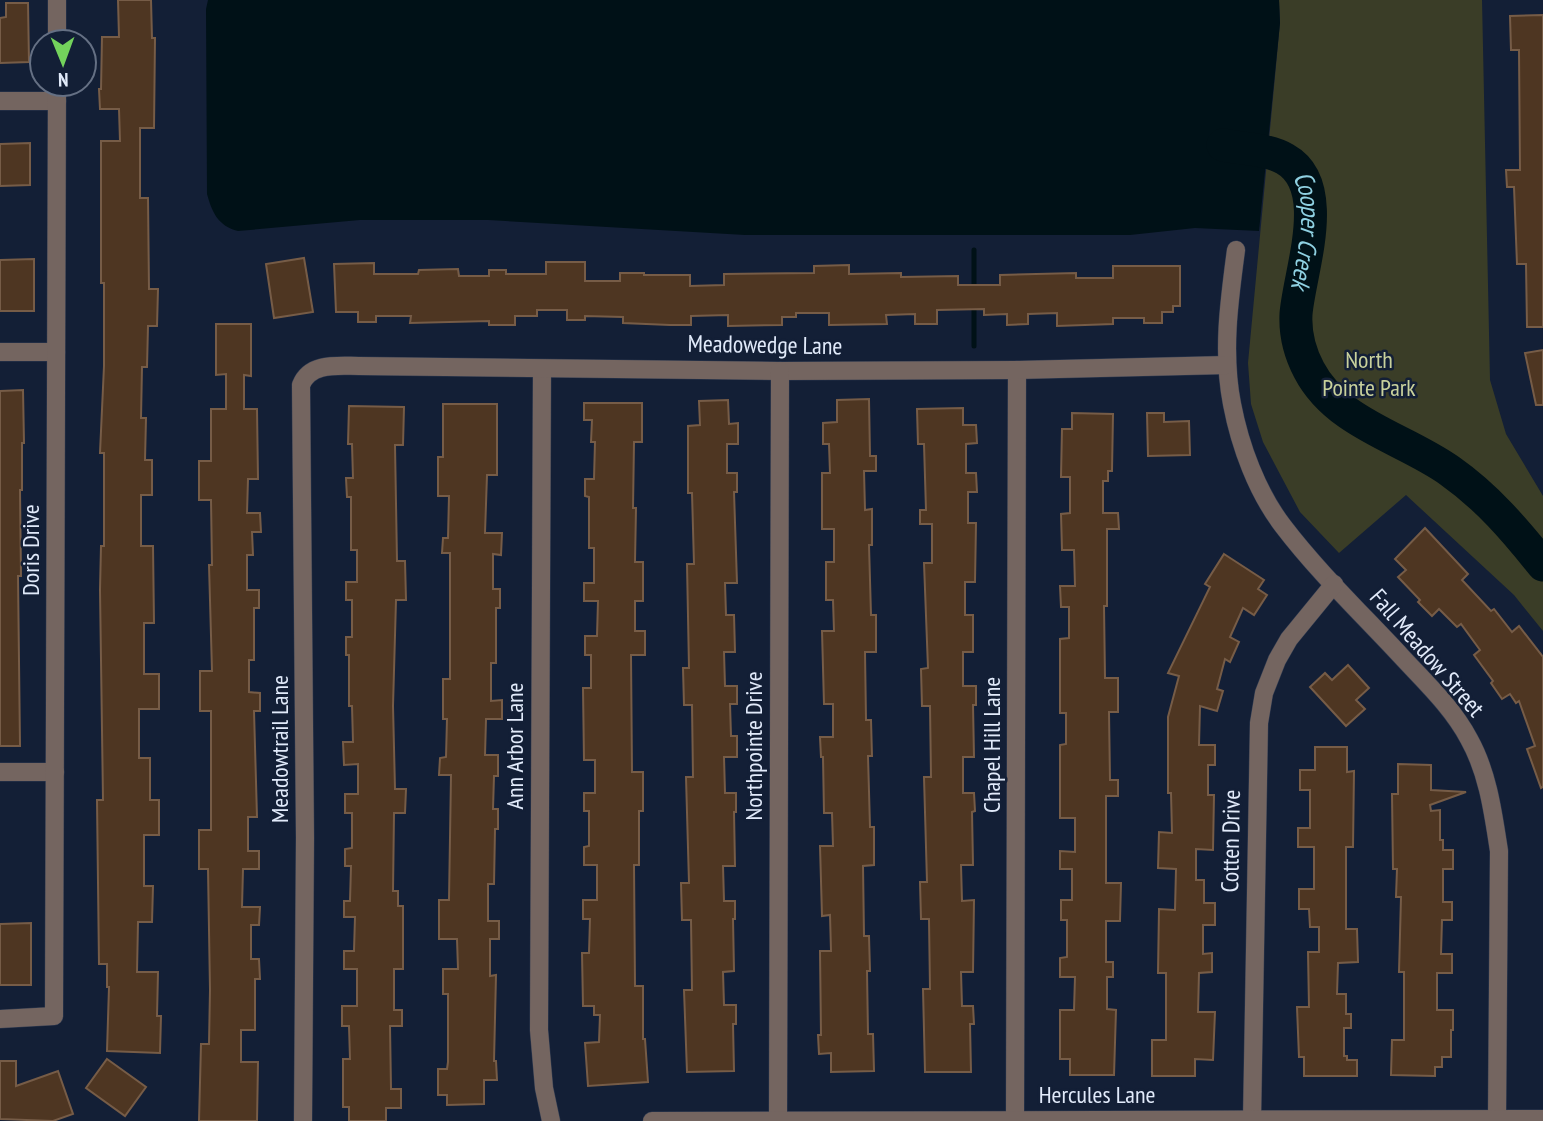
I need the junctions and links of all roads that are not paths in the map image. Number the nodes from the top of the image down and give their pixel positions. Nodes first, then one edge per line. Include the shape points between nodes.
1 (57, 0) edge
2 (57, 28) edge
3 (28, 98) edge
4 (57, 98) edge
5 (0, 102) edge
6 (1236, 250) dead end
7 (0, 352) edge
8 (56, 352) junction
9 (1227, 365) junction
10 (542, 369) junction
11 (1017, 370) junction
12 (780, 371) junction
13 (304, 376) joint
14 (1334, 584) junction
15 (0, 772) edge
16 (55, 772) junction
17 (0, 1019) edge
18 (1497, 1119) edge
19 (1543, 1119) edge
20 (778, 1120) edge
21 (1015, 1120) edge
22 (1252, 1120) edge
23 (303, 1121) edge
24 (551, 1121) edge
25 (652, 1121) edge

1 - 2 street
3 - 5 street
4 - 8 street, Doris Drive
6 - 9 street, Fall Meadow Street
7 - 8 street
8 - 16 street, Doris Drive
9 - 11 street, Meadowedge Lane
9 - 14 street, Fall Meadow Street via 1231,404 1260,486 1283,525
10 - 12 street, Meadowedge Lane
10 - 13 street, Meadowedge Lane via 322,367
10 - 24 street, Ann Arbor Lane via 539,1030
11 - 12 street, Meadowedge Lane
11 - 21 street, Chapel Hill Lane
12 - 20 street, Northpointe Drive
13 - 23 street, Meadowtrail Lane
14 - 18 street, Fall Meadow Street via 1442,700 1483,769 1499,851
14 - 22 street, Cotten Drive via 1277,660 1259,723
15 - 16 street
16 - 17 street, Doris Drive via 54,1016
18 - 19 street, Hercules Lane
18 - 22 street, Hercules Lane
20 - 21 street, Hercules Lane
20 - 25 street, Hercules Lane
21 - 22 street, Hercules Lane

